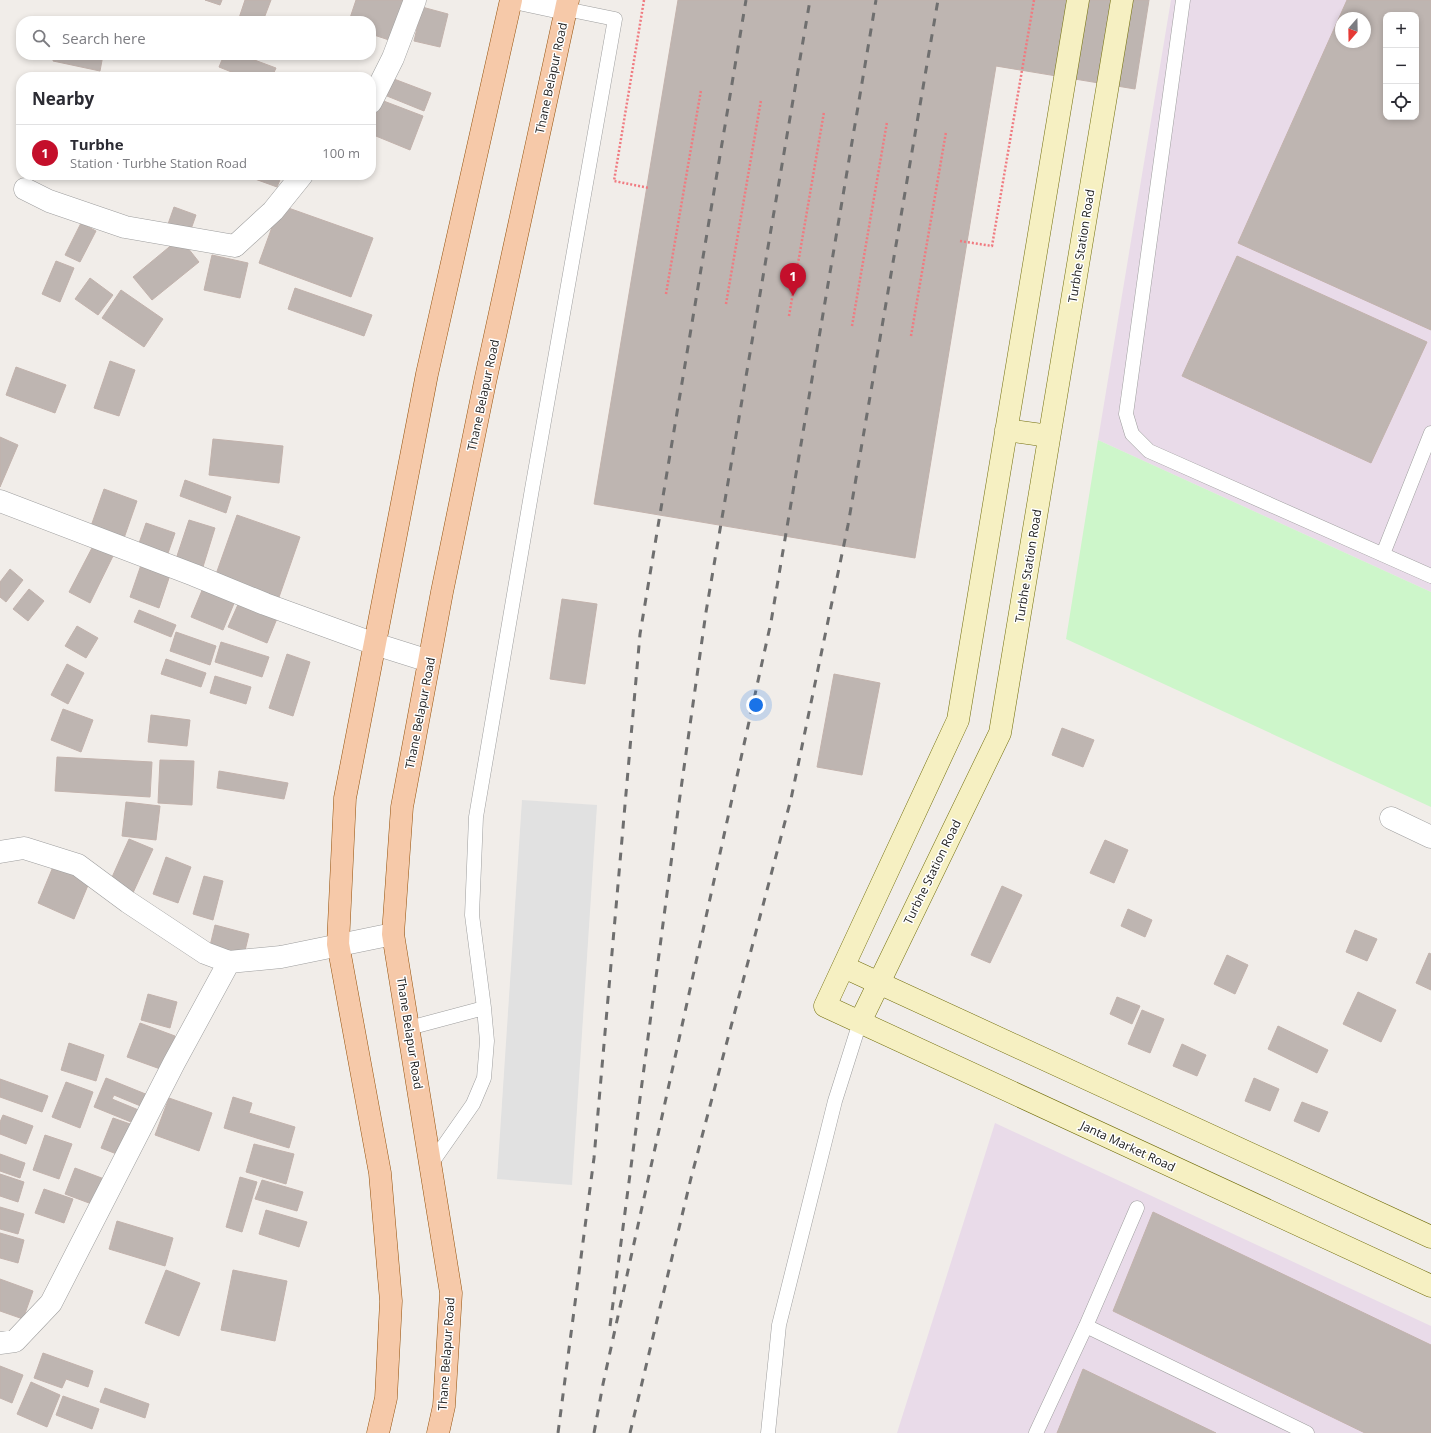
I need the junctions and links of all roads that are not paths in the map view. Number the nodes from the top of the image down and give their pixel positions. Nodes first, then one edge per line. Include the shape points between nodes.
1 (415, 0) edge
2 (511, 0) edge
3 (524, 0) edge
4 (1078, 0) edge
5 (1122, 0) edge
6 (1183, 0) edge
7 (567, 4) edge
8 (376, 92) edge
9 (298, 180) edge
10 (25, 189) dead end
11 (1006, 430) junction
12 (1431, 433) edge
13 (1049, 436) junction
14 (0, 501) edge
15 (1383, 554) junction
16 (1431, 576) edge
17 (375, 644) junction
18 (429, 661) junction
19 (1390, 818) dead end
20 (1431, 837) edge
21 (0, 852) edge
22 (393, 934) junction
23 (338, 944) junction
24 (229, 962) junction
25 (844, 966) junction
26 (878, 982) junction
27 (484, 1008) junction
28 (860, 1022) junction
29 (409, 1028) junction
30 (431, 1164) junction
31 (1137, 1208) dead end
32 (1431, 1237) edge
33 (1431, 1286) edge
34 (1086, 1326) junction
35 (0, 1344) edge
36 (378, 1433) edge
37 (438, 1433) edge
38 (768, 1433) edge
39 (1036, 1433) edge
40 (1307, 1433) edge

1 - 8 street via 393,58
2 - 17 main road via 427,374
3 - 7 street
4 - 11 street
5 - 13 street, Turbhe Station Road
6 - 15 lane via 1126,414 1132,434 1149,451
7 - 18 main road, Thane Belapur Road via 485,382
7 - 27 lane via 615,19 476,817 472,915
9 - 10 street via 273,211 235,246 124,227 49,201
11 - 13 street
11 - 25 street via 958,720
12 - 15 lane
13 - 26 street, Turbhe Station Road via 1000,733
14 - 17 street via 264,604
15 - 16 lane
17 - 18 street
17 - 23 main road via 345,798
18 - 22 main road, Thane Belapur Road via 402,807
19 - 20 street
21 - 24 street via 24,848 78,866 205,953
22 - 23 street
22 - 29 main road, Thane Belapur Road
23 - 24 street via 281,957
23 - 36 main road via 380,1173 392,1301 386,1398
24 - 35 street via 174,1063 51,1303 15,1341
25 - 26 street
25 - 28 street, Janta Market Road via 825,1006
26 - 28 street, Turbhe Station Road
26 - 32 street
27 - 29 lane
27 - 30 lane via 487,1041 484,1078 473,1104
28 - 33 street, Janta Market Road
28 - 38 lane, Turbhe Station Road via 834,1101 779,1325
29 - 30 main road, Thane Belapur Road
30 - 37 main road, Thane Belapur Road via 451,1293 444,1406
31 - 34 lane
34 - 39 lane
34 - 40 lane

